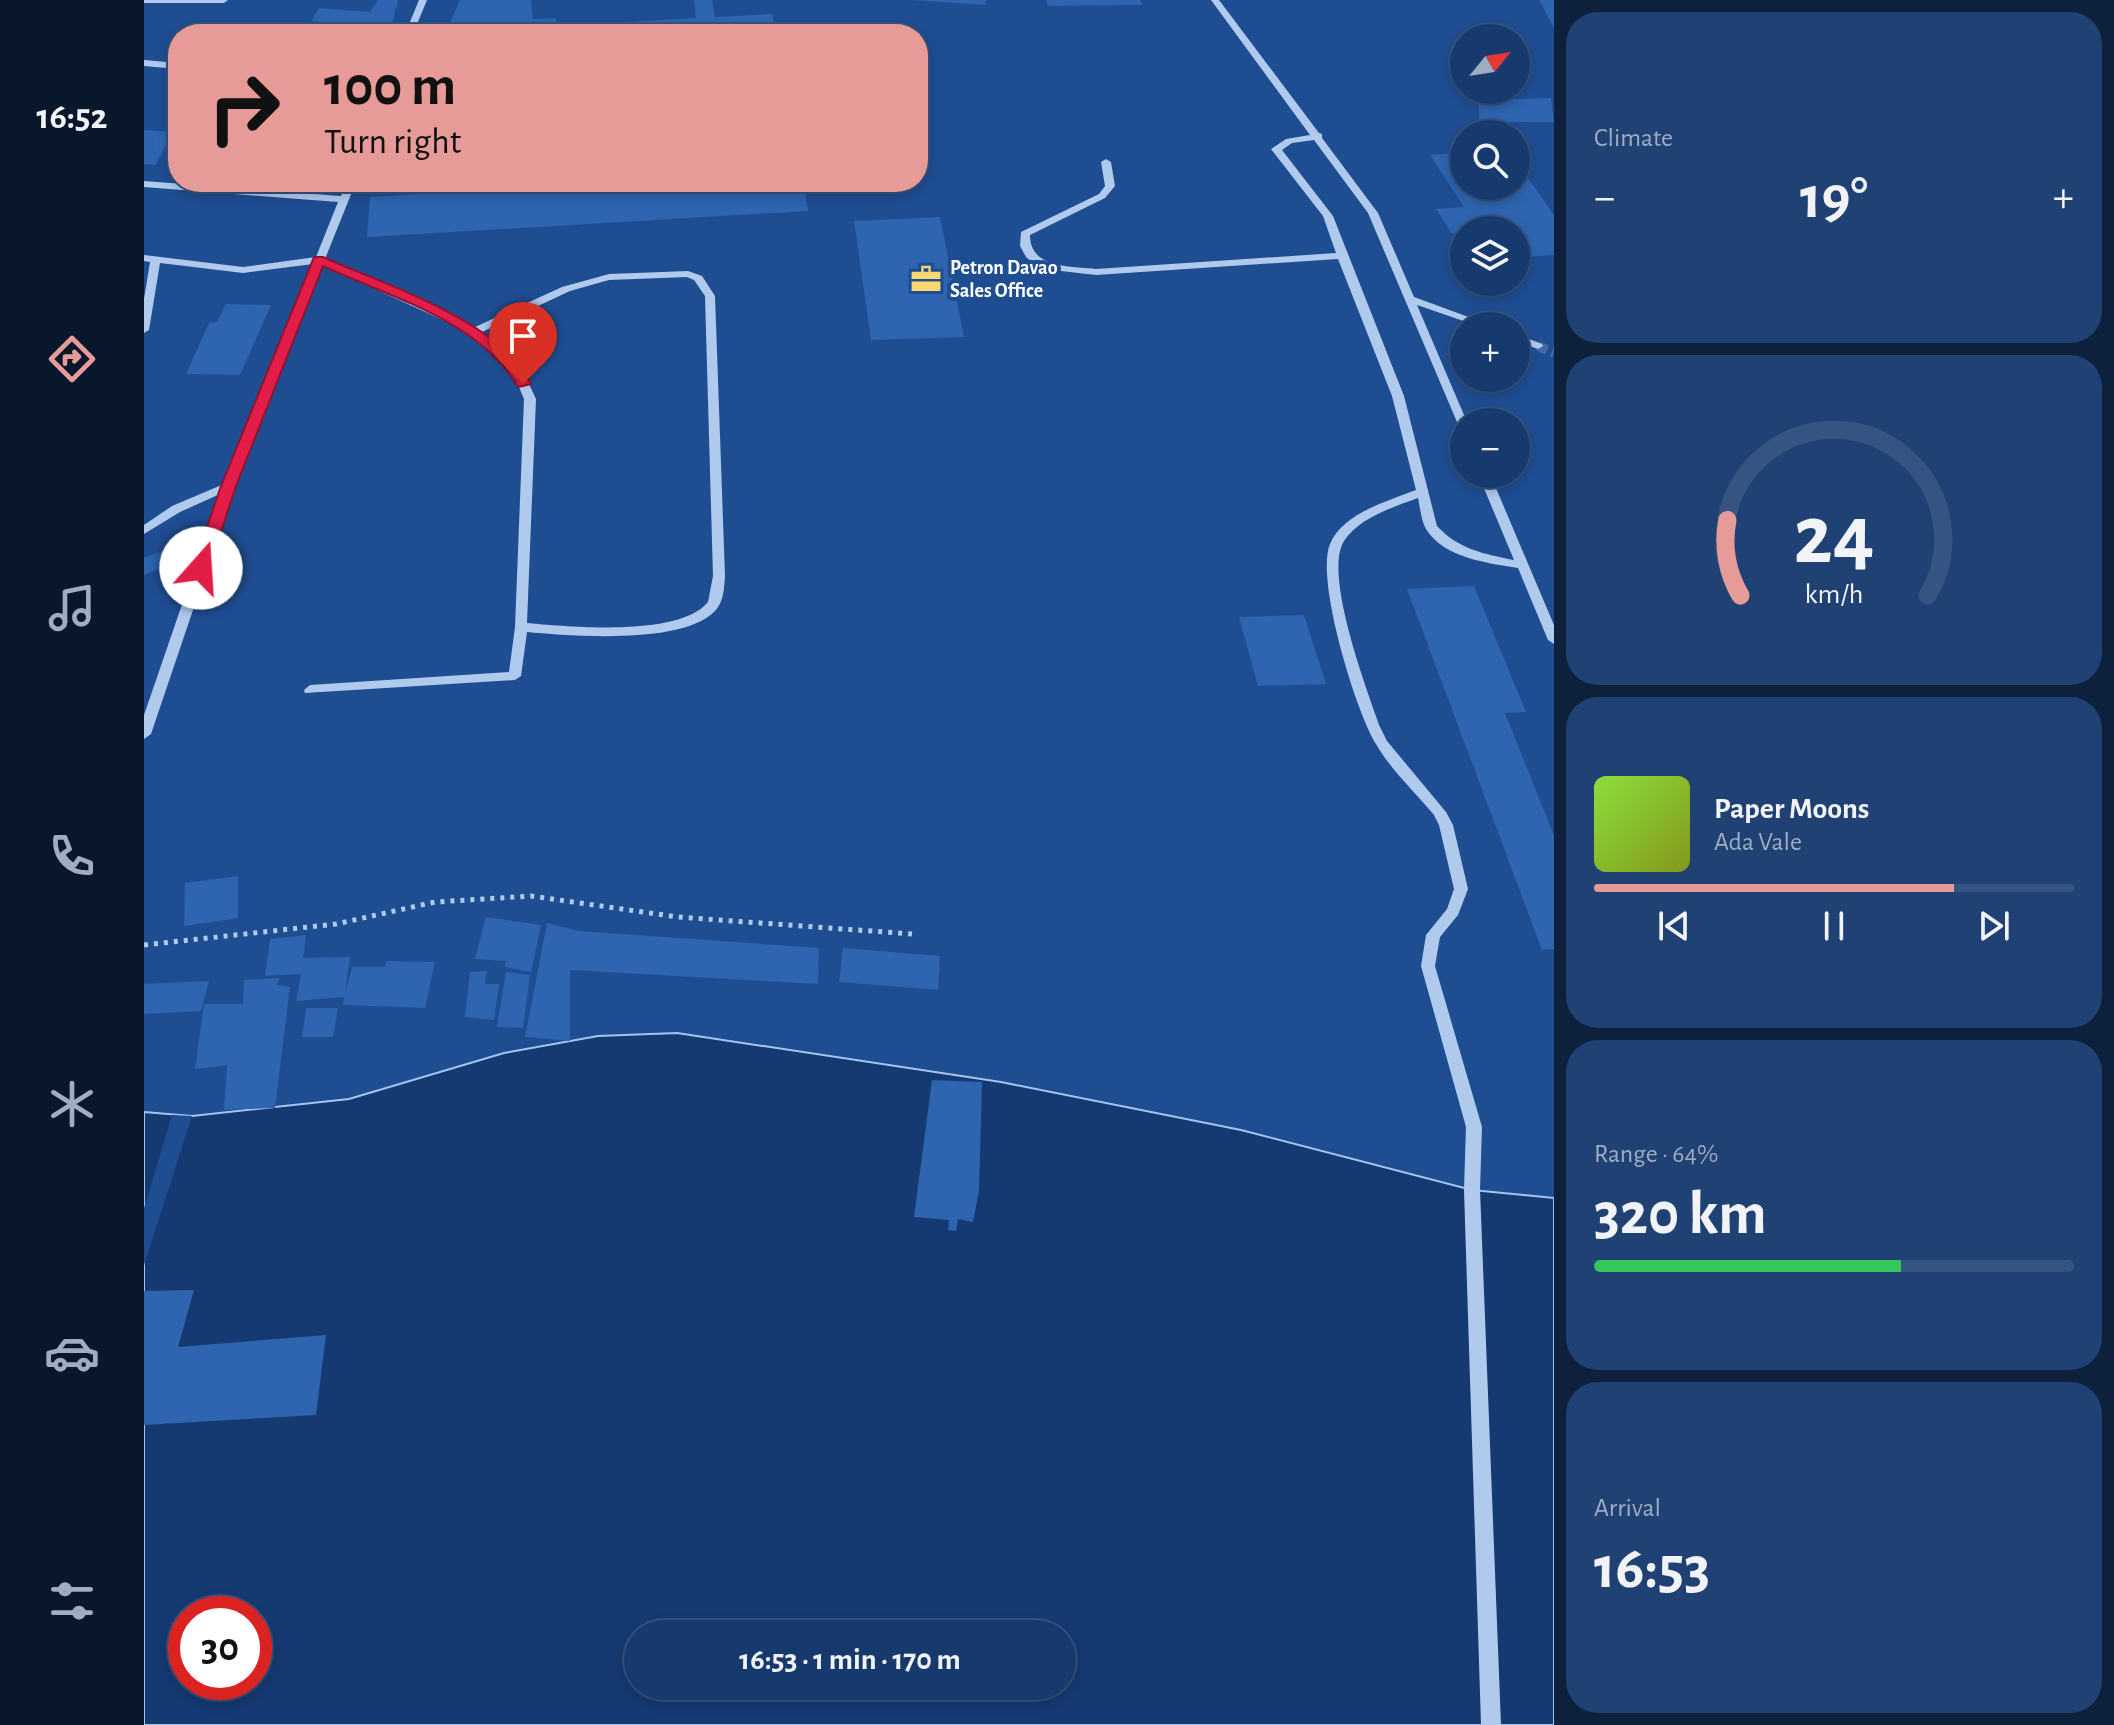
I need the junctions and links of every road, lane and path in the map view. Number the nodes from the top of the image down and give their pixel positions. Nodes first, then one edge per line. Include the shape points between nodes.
1 (144, 0) edge
2 (224, 0) edge
3 (423, 0) edge
4 (1215, 0) edge
5 (413, 24) edge
6 (144, 63) edge
7 (168, 65) edge
8 (1319, 136) junction
9 (1106, 162) dead end
10 (144, 184) edge
11 (168, 186) edge
12 (251, 192) edge
13 (347, 192) edge
14 (344, 199) junction
15 (1342, 256) junction
16 (150, 258) edge
17 (319, 260) junction
18 (1410, 299) junction
19 (1450, 313) edge
20 (144, 330) edge
21 (475, 331) junction
22 (1530, 343) edge
23 (1538, 346) tunnel mouth
24 (1456, 408) edge
25 (229, 486) junction
26 (1490, 488) edge
27 (1420, 493) junction
28 (144, 530) edge
29 (1522, 565) junction
30 (521, 627) junction
31 (1554, 640) edge
32 (310, 690) dead end
33 (144, 734) edge
34 (912, 934) dead end
35 (144, 945) edge
36 (1491, 1725) edge

1 - 2 street
3 - 5 street
4 - 8 street
6 - 7 street
8 - 15 street via 1276,149 1328,216
8 - 18 street via 1373,213
9 - 15 street via 1110,186 1102,196 1025,234 1023,243 1037,262 1096,272
10 - 11 street
12 - 14 street
13 - 14 street
14 - 17 street
15 - 27 street via 1398,396
16 - 17 street via 243,270
16 - 20 street
17 - 21 street
17 - 25 street
18 - 19 street
18 - 24 street
21 - 30 street via 517,369 530,399
21 - 30 street via 566,289 609,277 688,274 698,278 710,296 717,599 708,612 669,626 586,633
22 - 23 street
25 - 28 street
25 - 33 street
26 - 29 street
27 - 29 street via 1431,527 1451,548
27 - 36 street via 1356,523 1337,542 1330,560 1332,585 1373,727 1439,812 1461,889 1453,911 1433,935 1428,966 1474,1127
29 - 31 street
30 - 32 street via 515,676
34 - 35 path via 694,919 531,896 435,902 336,924

